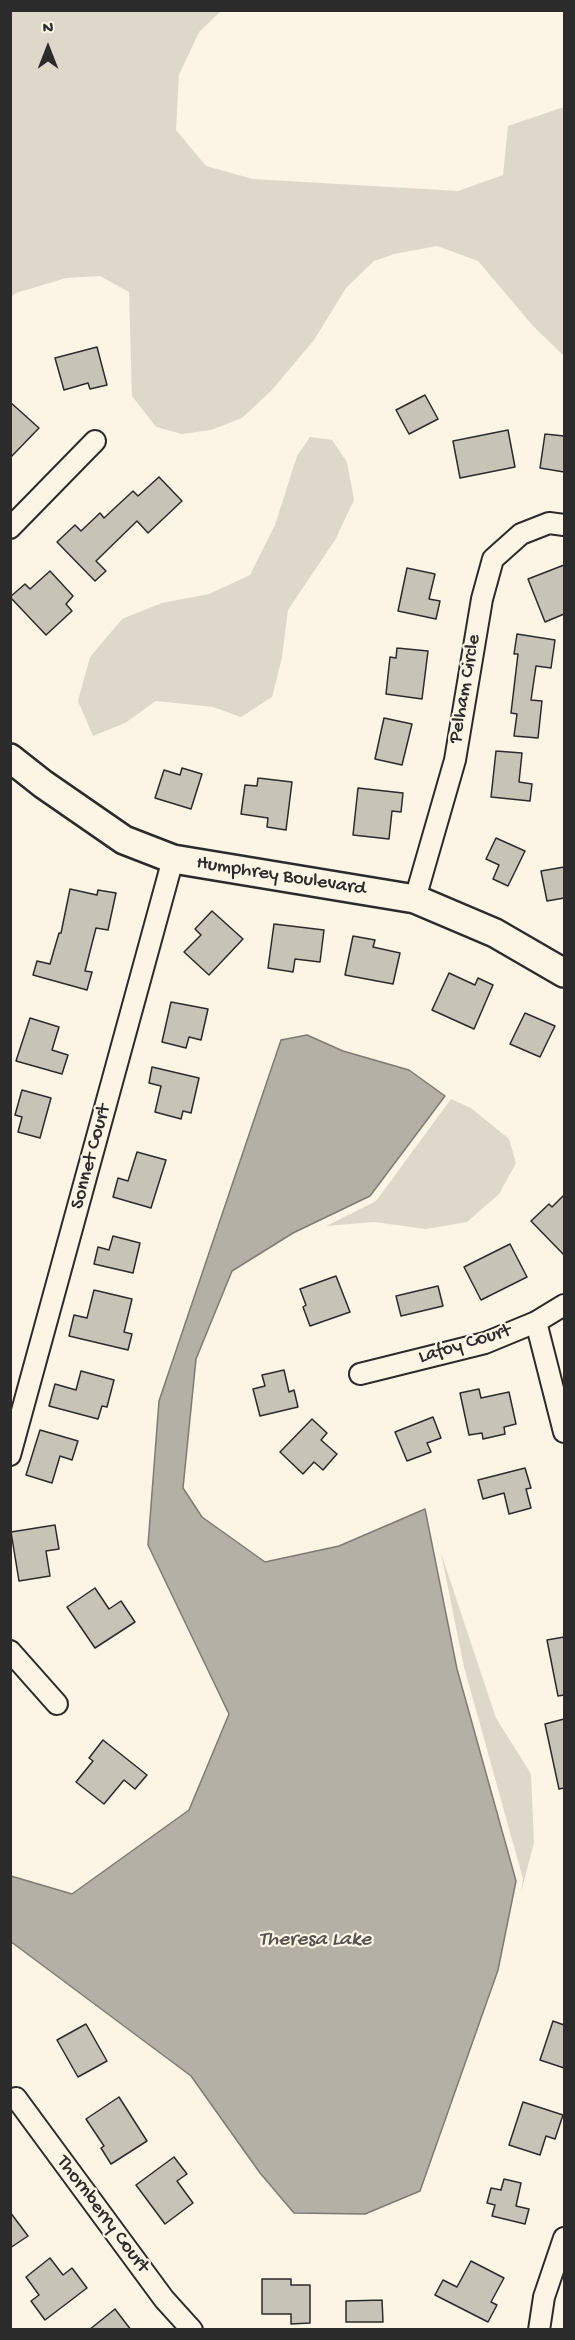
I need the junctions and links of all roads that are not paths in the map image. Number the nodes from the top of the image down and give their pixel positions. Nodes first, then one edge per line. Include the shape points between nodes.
1 (95, 441) dead end
2 (564, 525) edge
3 (10, 528) edge
4 (10, 758) edge
5 (173, 859) junction
6 (415, 899) junction
7 (564, 973) edge
8 (564, 1305) edge
9 (536, 1322) junction
10 (360, 1374) dead end
11 (564, 1432) edge
12 (10, 1455) edge
13 (10, 1651) edge
14 (57, 1704) dead end
15 (16, 2098) dead end
16 (564, 2238) edge
17 (192, 2330) edge
18 (539, 2330) edge

1 - 3 street
2 - 6 street, Pelham Circle via 549,523 521,534 493,559 482,599 454,760
4 - 5 street, Humphrey Boulevard via 124,840
5 - 6 street, Humphrey Boulevard
5 - 12 street, Sonnet Court
6 - 7 street, Humphrey Boulevard via 495,933
8 - 9 street, Lafoy Court
9 - 10 street, Lafoy Court via 485,1343
9 - 11 street
13 - 14 street
15 - 17 street, Thornberry Court via 164,2299
16 - 18 street via 544,2297

